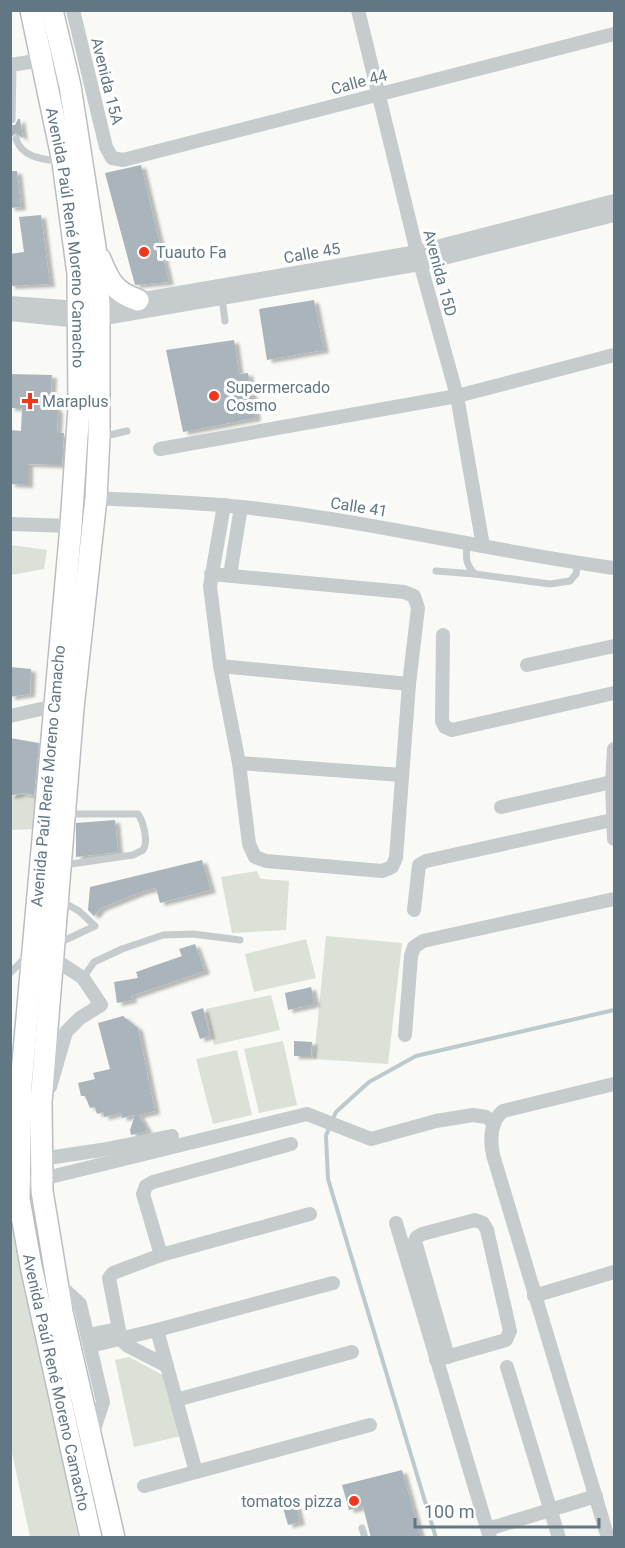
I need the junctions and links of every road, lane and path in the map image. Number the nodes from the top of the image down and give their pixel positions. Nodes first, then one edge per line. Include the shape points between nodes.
1 (31, 10) edge
2 (52, 10) edge
3 (73, 10) edge
4 (358, 10) edge
5 (615, 34) edge
6 (43, 60) junction
7 (11, 65) edge
8 (379, 94) junction
9 (11, 106) edge
10 (12, 120) dead end
11 (16, 139) dead end
12 (112, 158) joint
13 (63, 162) junction
14 (615, 201) edge
15 (615, 215) edge
16 (95, 248) junction
17 (418, 258) junction
18 (222, 298) junction
19 (138, 300) junction
20 (10, 303) edge
21 (89, 313) junction
22 (10, 314) edge
23 (225, 321) dead end
24 (615, 355) edge
25 (457, 396) junction
26 (127, 431) dead end
27 (99, 437) junction
28 (160, 449) dead end
29 (96, 498) junction
30 (224, 505) junction
31 (241, 507) junction
32 (10, 524) edge
33 (70, 526) junction
34 (467, 543) junction
35 (483, 546) junction
36 (578, 563) junction
37 (615, 568) edge
38 (436, 571) dead end
39 (211, 574) junction
40 (475, 574) junction
41 (230, 575) junction
42 (443, 635) dead end
43 (615, 646) edge
44 (527, 665) dead end
45 (220, 666) junction
46 (409, 684) junction
47 (615, 693) edge
48 (64, 707) junction
49 (10, 716) edge
50 (615, 749) edge
51 (238, 763) junction
52 (402, 775) junction
53 (612, 782) junction
54 (501, 807) dead end
55 (65, 813) junction
56 (614, 820) edge
57 (615, 839) edge
58 (60, 866) junction
59 (615, 898) edge
60 (58, 899) junction
61 (414, 910) dead end
62 (240, 940) dead end
63 (33, 950) junction
64 (54, 952) junction
65 (10, 973) edge
66 (83, 978) junction
67 (405, 1035) dead end
68 (615, 1084) edge
69 (41, 1122) junction
70 (494, 1123) junction
71 (172, 1136) dead end
72 (291, 1144) dead end
73 (42, 1169) junction
74 (20, 1184) junction
75 (310, 1215) dead end
76 (396, 1223) dead end
77 (161, 1256) junction
78 (615, 1272) edge
79 (57, 1283) junction
80 (333, 1283) dead end
81 (534, 1296) junction
82 (157, 1330) junction
83 (120, 1334) junction
84 (89, 1340) junction
85 (352, 1352) dead end
86 (442, 1358) junction
87 (166, 1366) junction
88 (507, 1367) dead end
89 (176, 1400) junction
90 (370, 1425) dead end
91 (91, 1437) junction
92 (196, 1472) junction
93 (144, 1486) dead end
94 (596, 1496) junction
95 (551, 1510) junction
96 (609, 1517) edge
97 (362, 1528) dead end
98 (489, 1534) edge
99 (91, 1538) edge
100 (114, 1538) edge
101 (365, 1538) edge
102 (559, 1538) edge
103 (608, 1538) edge

1 - 6 main road, Avenida Paúl René Moreno Camacho
2 - 16 main road, Avenida Paúl René Moreno Camacho via 70,87
3 - 12 street, Avenida 15A
4 - 8 street, Avenida 15D
5 - 8 street, Calle 44
6 - 7 street
6 - 13 main road, Avenida Paúl René Moreno Camacho
7 - 9 lane
8 - 12 street, Calle 44 via 129,159
8 - 17 street, Avenida 15D
9 - 10 lane
11 - 13 lane via 26,153
13 - 21 main road, Avenida Paúl René Moreno Camacho via 78,274
14 - 17 street, Calle 45
15 - 17 street, Calle 45
16 - 19 main road via 110,282
16 - 21 main road, Avenida Paúl René Moreno Camacho
17 - 18 street, Calle 45
17 - 19 street, Calle 45
17 - 25 street, Avenida 15D
18 - 21 street, Calle 45
18 - 23 lane
19 - 21 street, Calle 45
20 - 21 street, Calle 45
21 - 22 street, Calle 45
21 - 27 main road, Avenida Paúl René Moreno Camacho
21 - 33 main road, Avenida Paúl René Moreno Camacho via 70,407
24 - 25 street
25 - 28 street
25 - 35 street, Avenida 15D
26 - 27 lane
27 - 29 main road, Avenida Paúl René Moreno Camacho
29 - 30 street, Calle 41
29 - 48 main road, Avenida Paúl René Moreno Camacho
30 - 31 street, Calle 41
30 - 39 street
31 - 34 street, Calle 41
31 - 41 street
32 - 33 street
33 - 48 main road, Avenida Paúl René Moreno Camacho
34 - 35 street, Calle 41
34 - 40 lane via 465,557
35 - 36 street, Calle 41
36 - 37 street, Calle 41
36 - 40 lane via 570,581 550,584
38 - 40 lane
39 - 41 street
39 - 45 street
41 - 46 street via 414,596 418,608
42 - 47 street via 442,721 452,730
43 - 44 street
45 - 46 street
45 - 51 street
46 - 52 street
48 - 49 street
48 - 55 main road, Avenida Paúl René Moreno Camacho
48 - 63 main road, Avenida Paúl René Moreno Camacho
50 - 53 street
51 - 52 street
51 - 52 street via 249,843 255,857 382,871 392,867 396,858
53 - 54 street
53 - 56 street
55 - 58 main road, Avenida Paúl René Moreno Camacho
55 - 58 lane via 138,814 146,844 133,855
56 - 57 street
56 - 61 street via 426,861 419,865
58 - 60 main road, Avenida Paúl René Moreno Camacho
59 - 67 street via 423,941 414,947 411,956
60 - 64 main road, Avenida Paúl René Moreno Camacho
60 - 64 lane via 94,926
62 - 66 lane via 194,934 163,935 94,962
63 - 65 lane
63 - 74 main road, Avenida Paúl René Moreno Camacho via 20,1059
64 - 66 street
64 - 69 main road, Avenida Paúl René Moreno Camacho
66 - 69 street via 101,1005 66,1032
68 - 70 street via 503,1111
69 - 73 main road, Avenida Paúl René Moreno Camacho
70 - 73 street via 473,1115 371,1139 307,1114
70 - 81 street via 492,1155
71 - 73 street via 102,1150
72 - 77 street via 146,1186 143,1194
73 - 74 street
73 - 79 main road, Avenida Paúl René Moreno Camacho
74 - 99 main road, Avenida Paúl René Moreno Camacho via 31,1266
75 - 77 street
76 - 86 street
77 - 83 street via 113,1272 110,1278
78 - 81 street
79 - 84 street via 80,1304
79 - 91 main road, Avenida Paúl René Moreno Camacho
80 - 82 street
81 - 94 street
82 - 83 street
82 - 87 street
83 - 84 street
83 - 87 street via 128,1346
84 - 91 street via 103,1402
85 - 89 street
86 - 86 street via 506,1340 510,1331 487,1230 475,1220 422,1234 415,1241
86 - 98 street
87 - 89 street
88 - 95 street
89 - 92 street
90 - 92 street
91 - 100 main road, Avenida Paúl René Moreno Camacho
92 - 93 street
94 - 95 street
94 - 96 street
95 - 98 street
95 - 102 street
96 - 103 street
97 - 101 lane

